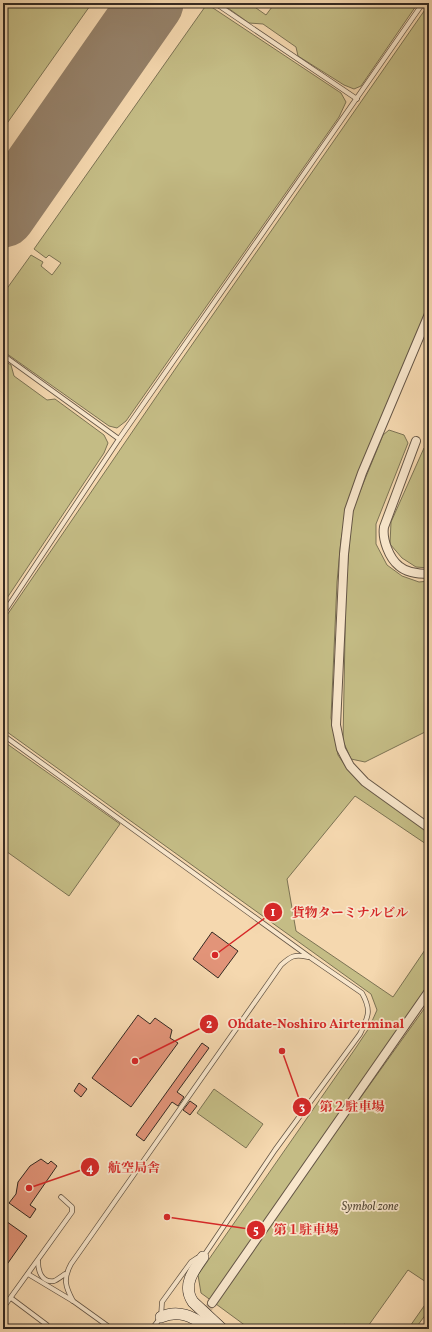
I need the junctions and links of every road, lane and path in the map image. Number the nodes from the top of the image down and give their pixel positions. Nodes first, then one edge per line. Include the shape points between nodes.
1 (215, 3) edge
2 (423, 3) edge
3 (357, 99) junction
4 (429, 314) edge
5 (3, 355) edge
6 (119, 439) junction
7 (416, 441) dead end
8 (429, 574) edge
9 (3, 614) edge
10 (3, 735) edge
11 (429, 828) edge
12 (311, 958) junction
13 (429, 991) edge
14 (61, 1197) dead end
15 (203, 1257) junction
16 (38, 1261) junction
17 (28, 1274) junction
18 (65, 1274) junction
19 (11, 1298) junction
20 (72, 1301) junction
21 (212, 1303) tunnel mouth
22 (3, 1308) edge
23 (161, 1317) junction
24 (153, 1328) edge
25 (48, 1329) edge
26 (112, 1329) edge
27 (212, 1329) edge
28 (222, 1329) edge

1 - 3 lane
2 - 3 lane
3 - 6 lane
4 - 11 street via 349,510 344,554 336,725 341,749 350,766 365,782
5 - 6 lane
6 - 9 lane
7 - 8 street via 383,535 390,554 399,567 418,574
10 - 12 lane
12 - 15 lane via 362,993 369,1011 367,1020 360,1034 275,1150
12 - 18 lane via 298,955 281,965
13 - 21 street
14 - 16 lane via 70,1204 72,1212
15 - 23 lane via 190,1262 162,1302
15 - 28 main road via 188,1283 190,1297
16 - 17 lane
16 - 18 lane via 38,1270 46,1280 53,1281
17 - 19 lane
17 - 20 lane
18 - 20 lane via 65,1284
19 - 22 lane
19 - 25 lane via 48,1325
20 - 26 lane
23 - 24 lane
23 - 27 main road via 173,1313 181,1314

